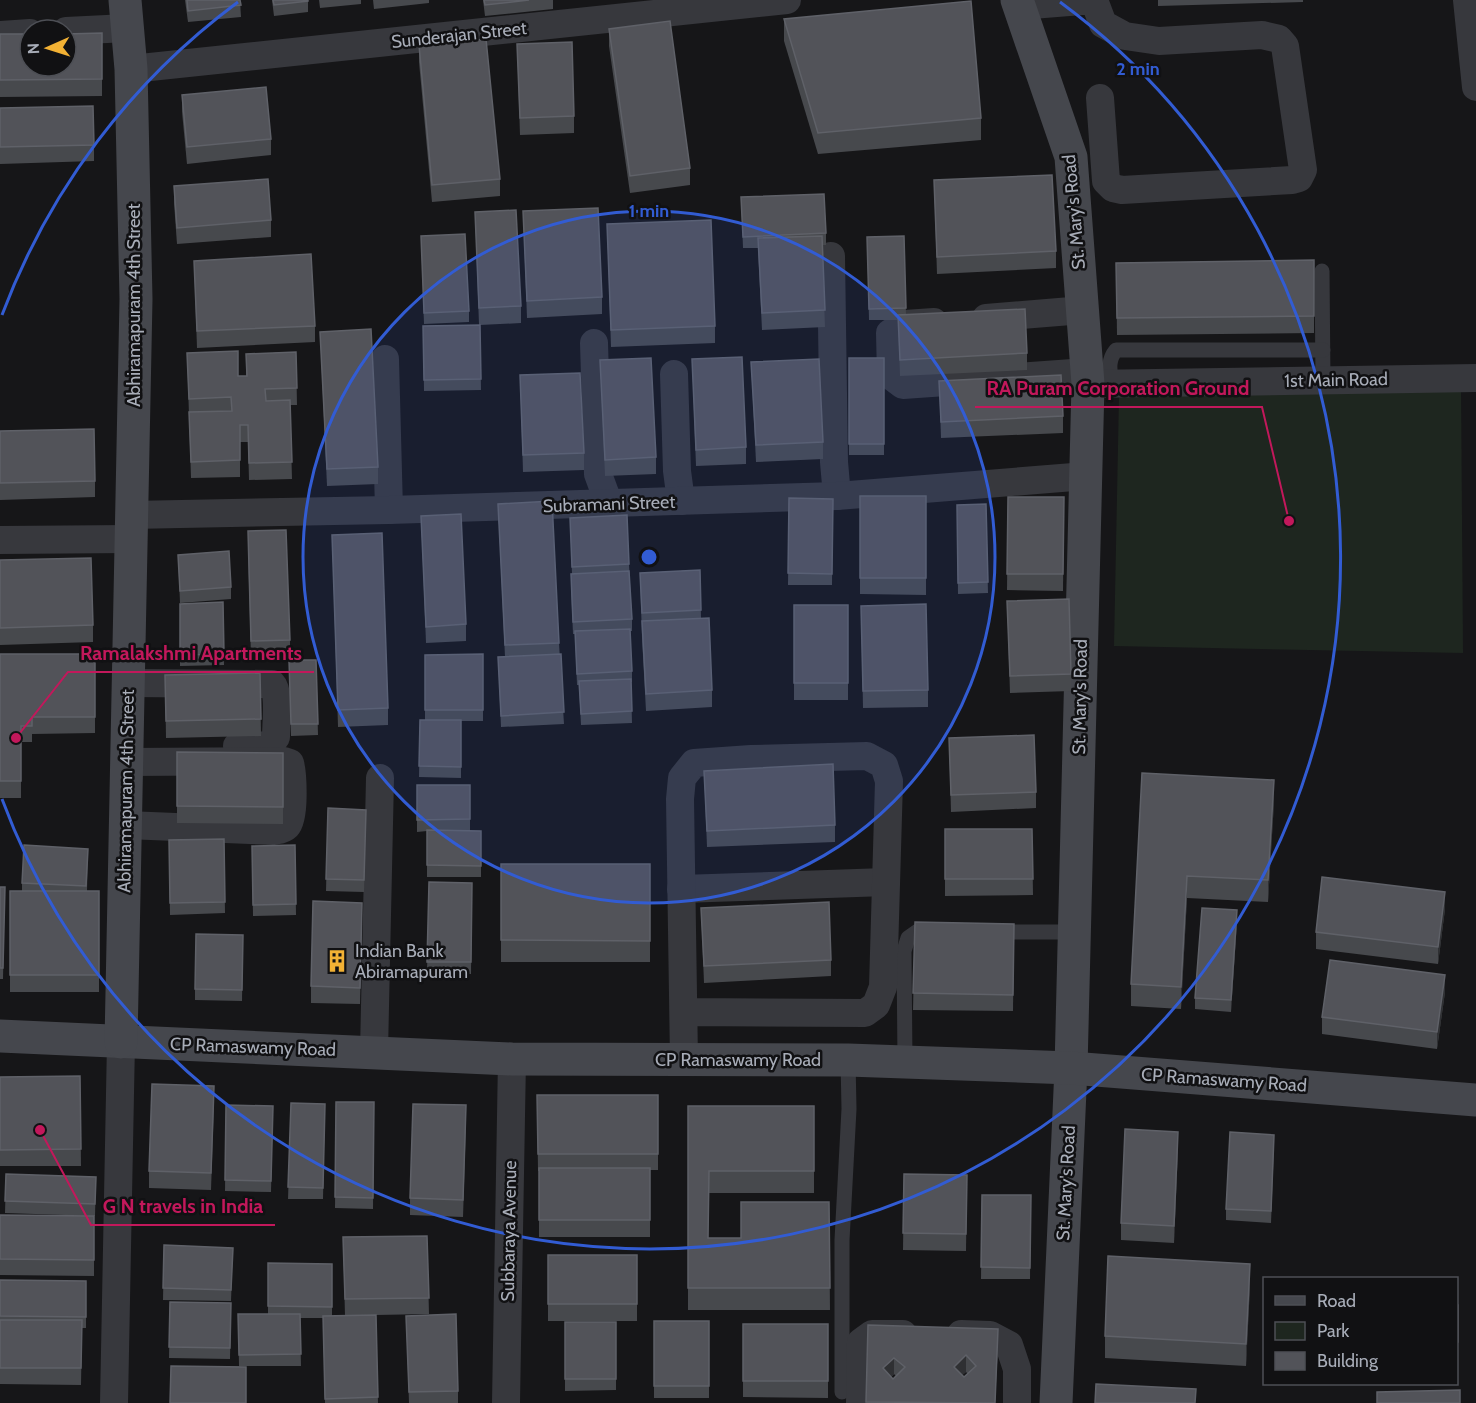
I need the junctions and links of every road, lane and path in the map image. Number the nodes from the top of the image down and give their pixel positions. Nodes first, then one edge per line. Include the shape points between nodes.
1 (787, 0) edge
2 (1467, 0) edge
3 (1018, 3) edge
4 (126, 14) edge
5 (78, 28) edge
6 (18, 33) edge
7 (0, 34) edge
8 (131, 69) junction
9 (1476, 87) edge
10 (1100, 98) dead end
11 (831, 256) dead end
12 (1322, 271) dead end
13 (1083, 310) junction
14 (594, 343) dead end
15 (1323, 350) junction
16 (385, 359) dead end
17 (674, 374) dead end
18 (1476, 378) edge
19 (1096, 380) junction
20 (1323, 380) junction
21 (1086, 476) junction
22 (837, 496) junction
23 (681, 501) junction
24 (609, 504) junction
25 (389, 510) junction
26 (131, 527) junction
27 (0, 540) edge
28 (128, 683) junction
29 (127, 754) junction
30 (380, 778) dead end
31 (126, 825) junction
32 (886, 882) junction
33 (681, 889) junction
34 (951, 931) edge
35 (984, 932) edge
36 (1074, 932) junction
37 (685, 1012) junction
38 (0, 1036) edge
39 (121, 1042) junction
40 (374, 1052) junction
41 (512, 1059) junction
42 (684, 1060) junction
43 (848, 1060) junction
44 (905, 1062) junction
45 (1071, 1068) junction
46 (1476, 1100) edge
47 (1017, 1369) junction
48 (1057, 1389) edge
49 (851, 1398) edge
50 (114, 1403) edge
51 (506, 1403) edge
52 (1017, 1403) edge

1 - 8 street, Sunderajan Street
2 - 9 street
3 - 10 street via 1094,0 1102,24 1125,36 1160,41 1262,35 1278,39 1285,46 1303,170 1299,178 1292,180 1113,188 1106,181
3 - 13 main road, St. Mary's Road via 1071,157
4 - 5 street
4 - 8 main road, Abhiramapuram 4th Street
6 - 7 street
8 - 26 main road, Abhiramapuram 4th Street via 136,299
11 - 22 street
12 - 15 lane
13 - 19 main road, St. Mary's Road
13 - 19 street, 1st Main Road via 905,324 890,333 891,376 903,385
14 - 24 street via 598,474
15 - 19 lane via 1116,351
15 - 20 lane
16 - 25 street
17 - 23 street via 676,471
18 - 20 street, 1st Main Road
19 - 20 street, 1st Main Road
19 - 21 main road, St. Mary's Road
21 - 22 street, Subramani Street
21 - 36 main road, St. Mary's Road
22 - 23 street, Subramani Street
23 - 24 street, Subramani Street
24 - 25 street, Subramani Street
25 - 26 street, Subramani Street
26 - 27 street, Subramani Street
26 - 28 main road, Abhiramapuram 4th Street
28 - 29 main road, Abhiramapuram 4th Street
28 - 29 street via 272,684 276,690 276,737 266,746
29 - 31 main road, Abhiramapuram 4th Street
29 - 31 street via 284,761 290,763 292,780 291,818 282,829
30 - 40 street
31 - 39 main road, Abhiramapuram 4th Street
32 - 33 street
32 - 33 street via 889,782 884,765 867,756 752,759 694,763 682,778
32 - 37 street via 883,987 876,1005 865,1013
33 - 37 street
34 - 44 lane via 918,931 908,938 904,951
35 - 36 lane
36 - 45 main road, St. Mary's Road
37 - 42 street
38 - 39 main road, CP Ramaswamy Road
39 - 40 main road, CP Ramaswamy Road
39 - 50 street, Abhiramapuram 4th Street
40 - 41 main road, CP Ramaswamy Road
41 - 42 main road, CP Ramaswamy Road
41 - 51 street, Subbaraya Avenue
42 - 43 main road, CP Ramaswamy Road
43 - 44 main road, CP Ramaswamy Road
43 - 49 lane via 842,1240
44 - 45 main road, CP Ramaswamy Road
45 - 46 main road, CP Ramaswamy Road
45 - 48 main road, St. Mary's Road
47 - 48 street
47 - 49 street via 1009,1345 990,1335 872,1334 861,1342
47 - 52 street

